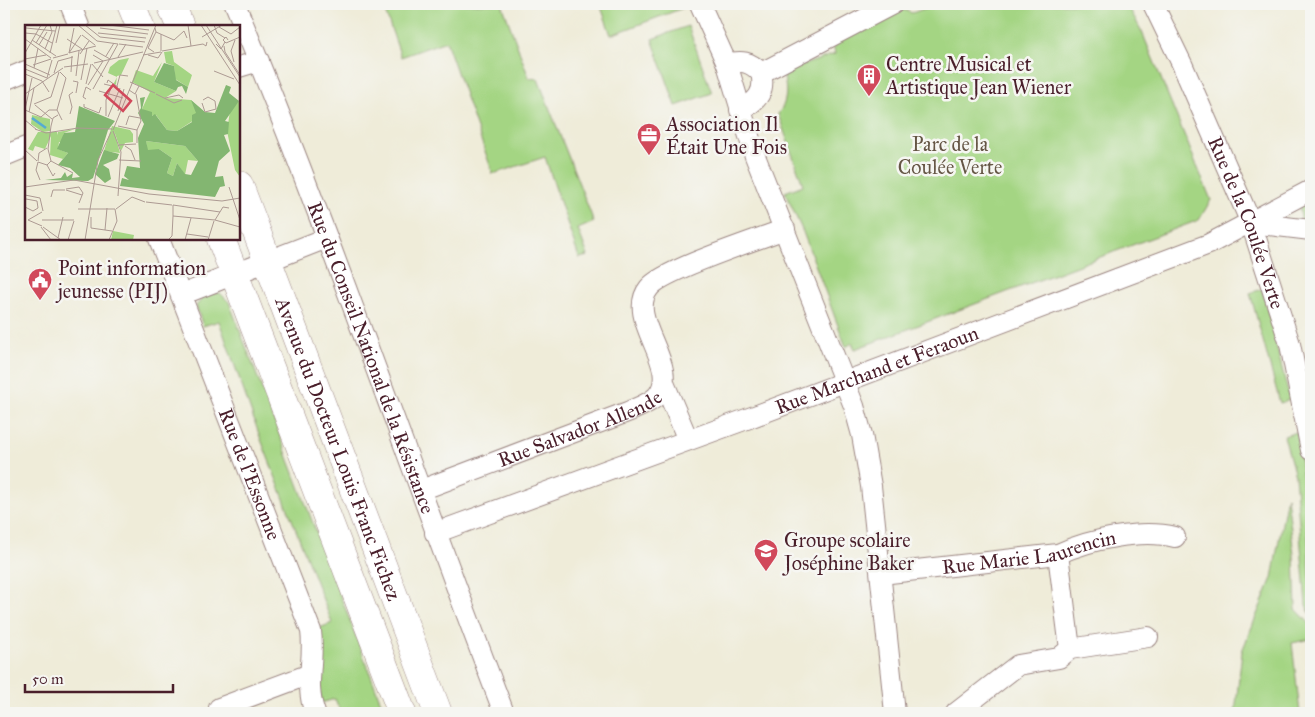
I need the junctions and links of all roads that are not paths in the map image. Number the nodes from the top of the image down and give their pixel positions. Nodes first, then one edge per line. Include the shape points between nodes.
1 (70, 4) edge
2 (131, 4) edge
3 (171, 4) edge
4 (235, 4) edge
5 (700, 4) edge
6 (893, 4) edge
7 (1153, 4) edge
8 (79, 25) edge
9 (140, 25) edge
10 (180, 25) edge
11 (258, 61) junction
12 (726, 64) junction
13 (240, 68) edge
14 (25, 71) edge
15 (761, 73) junction
16 (4, 80) edge
17 (740, 110) junction
18 (25, 147) edge
19 (4, 156) edge
20 (240, 187) edge
21 (1311, 190) edge
22 (1252, 223) junction
23 (785, 229) junction
24 (1311, 230) edge
25 (327, 238) junction
26 (159, 240) edge
27 (221, 240) edge
28 (267, 262) junction
29 (234, 274) junction
30 (181, 295) junction
31 (843, 381) junction
32 (664, 383) junction
33 (688, 440) junction
34 (1310, 445) edge
35 (421, 490) junction
36 (435, 533) junction
37 (1176, 537) dead end
38 (1058, 554) junction
39 (881, 574) junction
40 (1148, 637) dead end
41 (1070, 649) junction
42 (310, 674) junction
43 (221, 713) edge
44 (315, 713) edge
45 (402, 713) edge
46 (438, 713) edge
47 (504, 713) edge
48 (895, 713) edge
49 (956, 713) edge

1 - 8 street
2 - 9 main road
3 - 10 main road
4 - 11 street, Rue du Conseil National de la Résistance
5 - 12 street
6 - 15 street
7 - 22 street, Rue de la Coulée Verte
11 - 13 street
11 - 25 street, Rue du Conseil National de la Résistance
12 - 15 street via 740,60 754,65
12 - 17 street
14 - 16 street
15 - 17 street via 764,84 760,95 753,104
17 - 23 street
18 - 19 street
20 - 28 main road, Avenue du Docteur Louis Franc Fichez
21 - 22 street, Rue Marchand et Feraoun
22 - 24 street
22 - 31 street, Rue Marchand et Feraoun via 1209,244
22 - 34 street, Rue de la Coulée Verte via 1290,344
23 - 31 street
23 - 32 street, Rue Salvador Allende via 666,275 648,289 642,311 663,368
25 - 28 street
25 - 35 street, Rue du Conseil National de la Résistance
26 - 30 street, Rue de l'Essonne
27 - 29 main road, Avenue du Docteur Louis Franc Fichez
28 - 29 street
28 - 46 main road, Avenue du Docteur Louis Franc Fichez
29 - 30 street
29 - 45 main road, Avenue du Docteur Louis Franc Fichez
30 - 42 street, Rue de l'Essonne via 311,631
31 - 33 street, Rue Marchand et Feraoun
31 - 39 street via 862,435
32 - 33 street
32 - 35 street, Rue Salvador Allende via 657,396 645,404
33 - 36 street, Rue Marchand et Feraoun
35 - 36 street, Rue du Conseil National de la Résistance
36 - 47 street, Rue du Conseil National de la Résistance
37 - 38 street, Rue Marie Laurencin via 1158,533 1080,544
38 - 39 street, Rue Marie Laurencin
38 - 41 street
39 - 48 street
40 - 41 street
41 - 49 street via 1059,658 1018,665
42 - 43 street via 219,708
42 - 44 street, Rue de l'Essonne via 308,696

